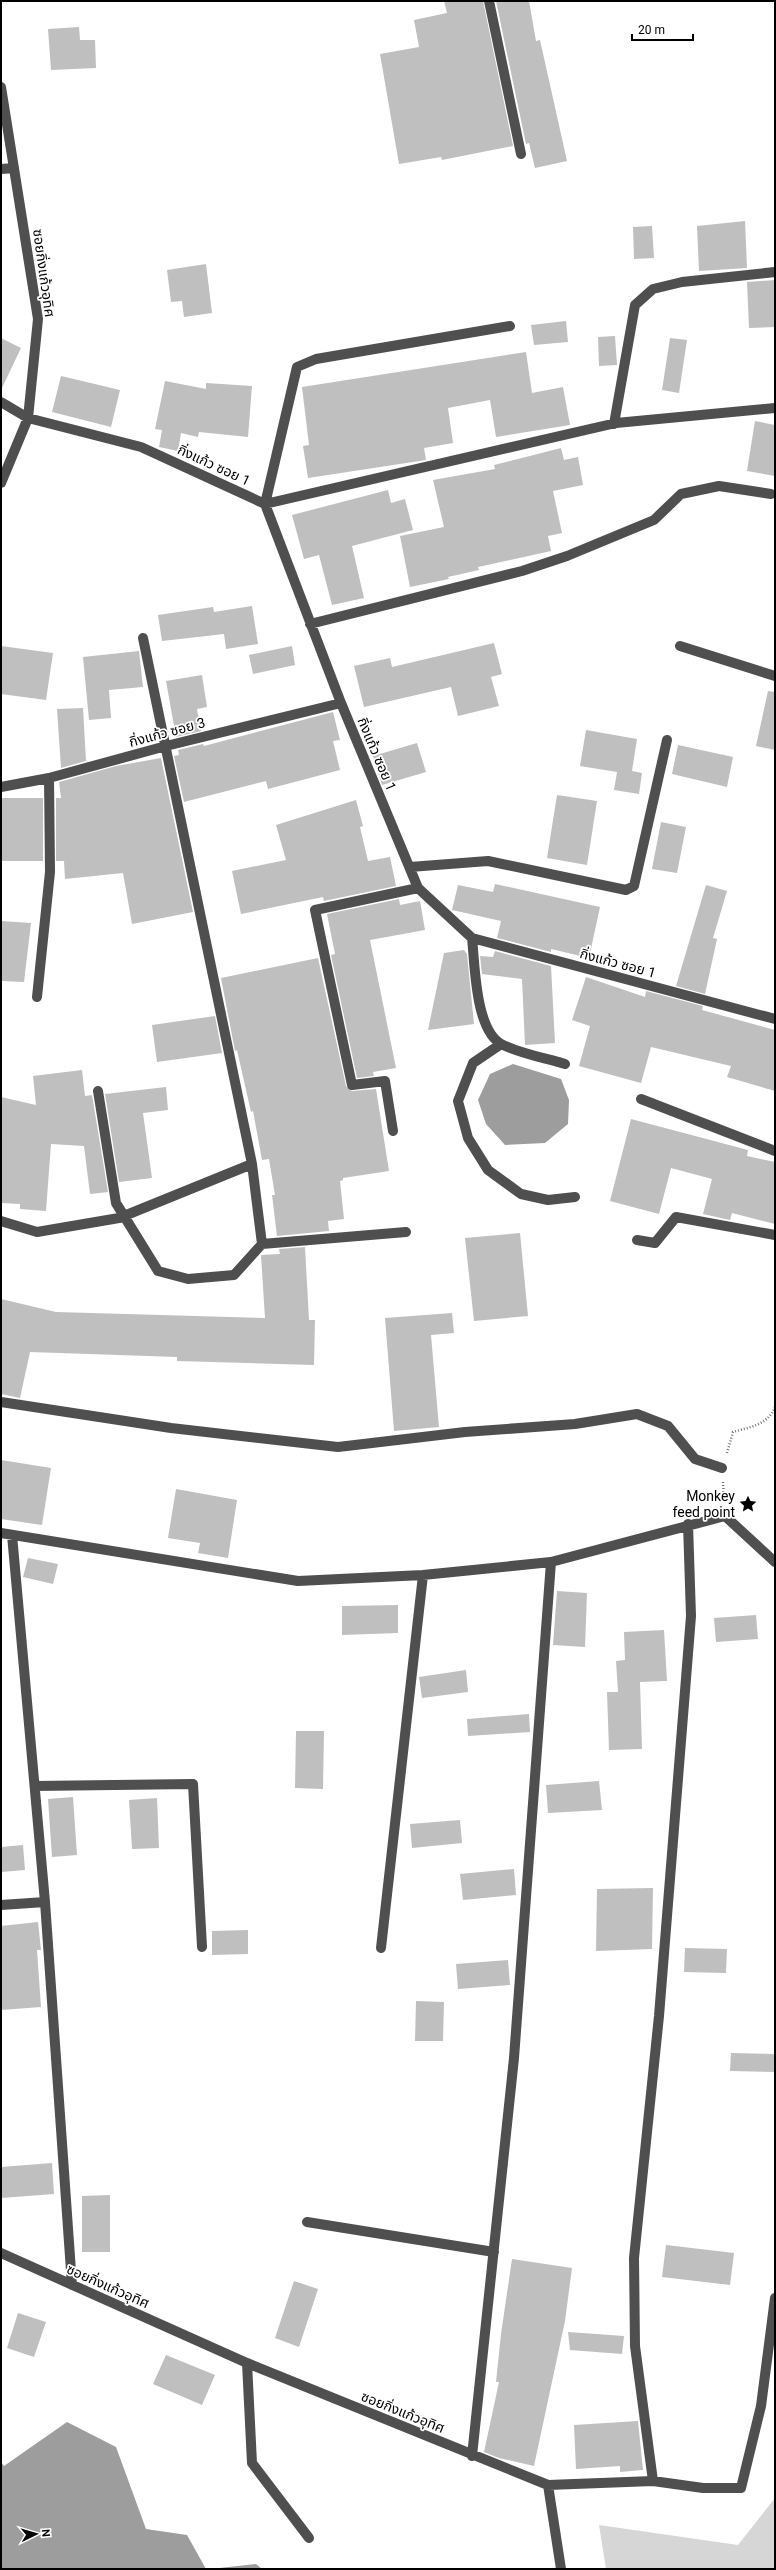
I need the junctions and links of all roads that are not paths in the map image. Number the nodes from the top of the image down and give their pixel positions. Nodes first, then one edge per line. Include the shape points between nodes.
1 (489, 1) edge
2 (1, 87) edge
3 (521, 154) dead end
4 (14, 168) junction
5 (1, 169) edge
6 (775, 272) edge
7 (510, 326) dead end
8 (1, 402) edge
9 (775, 408) edge
10 (28, 418) junction
11 (614, 424) junction
12 (1, 483) edge
13 (771, 494) dead end
14 (265, 504) junction
15 (310, 624) junction
16 (143, 638) dead end
17 (680, 646) dead end
18 (775, 676) edge
19 (341, 703) junction
20 (667, 740) dead end
21 (166, 746) junction
22 (49, 778) junction
23 (1, 787) edge
24 (410, 867) junction
25 (418, 888) junction
26 (472, 938) junction
27 (37, 997) dead end
28 (775, 1019) edge
29 (501, 1044) junction
30 (565, 1064) dead end
31 (98, 1091) dead end
32 (640, 1099) dead end
33 (393, 1131) dead end
34 (775, 1151) edge
35 (252, 1164) junction
36 (575, 1196) dead end
37 (124, 1215) junction
38 (1, 1221) edge
39 (406, 1232) dead end
40 (775, 1235) edge
41 (637, 1240) dead end
42 (262, 1244) junction
43 (1, 1402) edge
44 (722, 1468) road end
45 (688, 1524) junction
46 (1, 1533) edge
47 (12, 1535) junction
48 (551, 1562) junction
49 (775, 1562) edge
50 (423, 1575) junction
51 (34, 1786) junction
52 (45, 1902) junction
53 (1, 1905) edge
54 (202, 1947) dead end
55 (381, 1948) dead end
56 (307, 2222) dead end
57 (494, 2252) junction
58 (1, 2253) edge
59 (72, 2285) junction
60 (775, 2298) edge
61 (247, 2363) junction
62 (472, 2456) junction
63 (652, 2481) junction
64 (548, 2486) junction
65 (309, 2538) dead end
66 (561, 2569) edge

1 - 3 street
2 - 4 street, ซอยกิ่งแก้วอุทิศ
4 - 5 street
4 - 10 street, ซอยกิ่งแก้วอุทิศ via 38,319
6 - 11 street via 653,289 635,305
7 - 14 street via 316,359 297,367
8 - 10 street, กิ่งแก้ว ซอย 1
9 - 11 street
10 - 12 street, ซอยกิ่งแก้วอุทิศ
10 - 14 street, กิ่งแก้ว ซอย 1 via 140,447
11 - 14 street
13 - 15 street via 719,486 681,494 654,520 567,556 522,571
14 - 15 street, กิ่งแก้ว ซอย 1
15 - 19 street, กิ่งแก้ว ซอย 1
16 - 21 street
17 - 18 street
19 - 21 street, กิ่งแก้ว ซอย 3
19 - 24 street, กิ่งแก้ว ซอย 1
20 - 24 street via 634,886 626,890 488,861
21 - 22 street, กิ่งแก้ว ซอย 3
21 - 35 street
22 - 23 street, กิ่งแก้ว ซอย 3
22 - 27 street via 50,872
24 - 25 street, กิ่งแก้ว ซอย 1
25 - 26 street, กิ่งแก้ว ซอย 1
25 - 33 street via 315,910 352,1085 385,1081
26 - 28 street, กิ่งแก้ว ซอย 1
26 - 29 street via 480,1007 488,1029
29 - 30 street
29 - 36 street via 473,1064 458,1101 468,1138 488,1170 521,1194 548,1200
31 - 37 street via 116,1203
32 - 34 street
35 - 37 street
35 - 42 street
37 - 38 street via 37,1232
37 - 42 street via 158,1270 188,1279 234,1275
39 - 42 street
40 - 41 street via 676,1217 656,1243
43 - 44 street via 172,1428 338,1446 465,1432 575,1424 637,1414 668,1426 695,1459
45 - 48 street
45 - 49 street via 725,1516
45 - 63 street via 691,1616 659,2016 634,2258 635,2346
46 - 47 street
47 - 50 street via 298,1581
47 - 51 street
48 - 50 street
48 - 57 street via 514,2058
50 - 55 street
51 - 52 street
51 - 54 street via 194,1784
52 - 53 street
52 - 59 street
56 - 57 street
57 - 62 street
58 - 59 street, ซอยกิ่งแก้วอุทิศ
59 - 61 street, ซอยกิ่งแก้วอุทิศ
60 - 63 street via 761,2406 741,2488 703,2488
61 - 62 street, ซอยกิ่งแก้วอุทิศ
61 - 65 street via 252,2463
62 - 64 street, ซอยกิ่งแก้วอุทิศ
63 - 64 street
64 - 66 street

